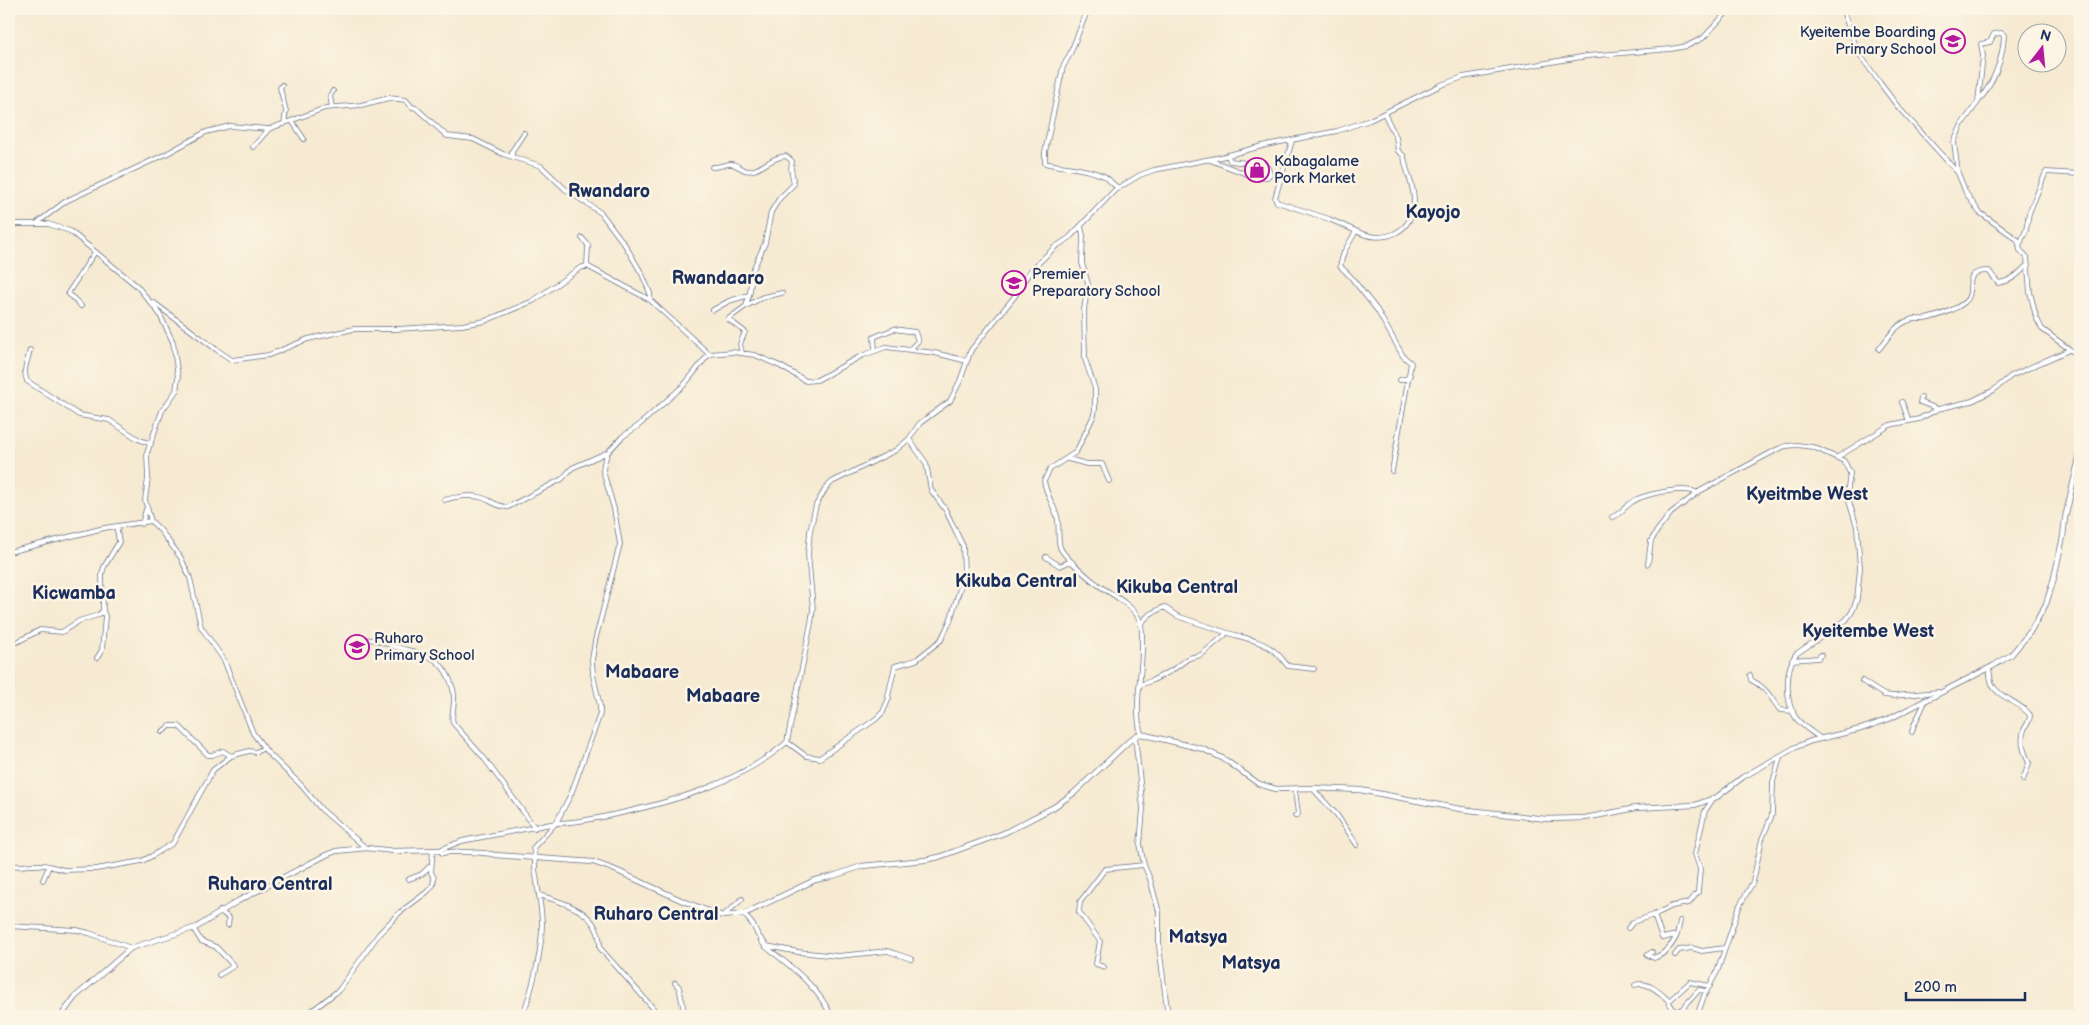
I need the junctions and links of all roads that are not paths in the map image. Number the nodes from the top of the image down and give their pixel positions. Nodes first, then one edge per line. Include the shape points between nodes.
1 (1088, 9) edge
2 (1730, 9) edge
3 (1842, 9) edge
4 (282, 84) dead end
5 (333, 91) dead end
6 (1978, 102) junction
7 (332, 107) junction
8 (1384, 113) junction
9 (292, 121) junction
10 (284, 124) junction
11 (269, 130) junction
12 (524, 133) dead end
13 (304, 138) dead end
14 (1292, 141) junction
15 (253, 147) dead end
16 (1228, 155) junction
17 (512, 157) junction
18 (1207, 160) junction
19 (712, 167) dead end
20 (1958, 173) junction
21 (2080, 174) edge
22 (1119, 188) junction
23 (9, 224) edge
24 (36, 224) junction
25 (1081, 227) junction
26 (1356, 231) junction
27 (582, 238) dead end
28 (2020, 244) junction
29 (95, 252) junction
30 (587, 266) junction
31 (2026, 266) junction
32 (782, 293) dead end
33 (749, 294) junction
34 (149, 299) junction
35 (650, 300) junction
36 (81, 306) dead end
37 (746, 306) junction
38 (713, 310) dead end
39 (910, 349) junction
40 (1879, 349) dead end
41 (30, 350) dead end
42 (2069, 350) junction
43 (875, 351) junction
44 (742, 353) junction
45 (709, 354) junction
46 (2080, 357) edge
47 (967, 361) junction
48 (1411, 373) junction
49 (1400, 380) dead end
50 (1921, 398) dead end
51 (1902, 402) dead end
52 (1938, 409) junction
53 (1909, 420) junction
54 (909, 440) junction
55 (151, 444) junction
56 (608, 452) junction
57 (1843, 453) junction
58 (2080, 454) edge
59 (1836, 458) junction
60 (1068, 459) junction
61 (1844, 461) junction
62 (1392, 471) dead end
63 (1109, 481) dead end
64 (1698, 493) junction
65 (444, 500) dead end
66 (147, 508) junction
67 (1612, 517) dead end
68 (151, 522) junction
69 (142, 524) junction
70 (119, 526) junction
71 (9, 552) edge
72 (1046, 557) dead end
73 (1071, 561) junction
74 (1648, 564) dead end
75 (103, 611) junction
76 (1140, 624) junction
77 (1225, 632) junction
78 (352, 641) dead end
79 (17, 642) dead end
80 (1821, 656) dead end
81 (97, 658) dead end
82 (1792, 660) junction
83 (1989, 668) junction
84 (1314, 669) dead end
85 (1750, 675) dead end
86 (1862, 681) dead end
87 (1140, 685) junction
88 (1943, 691) junction
89 (1925, 700) junction
90 (1793, 710) junction
91 (162, 732) dead end
92 (1912, 732) dead end
93 (1141, 734) junction
94 (1135, 736) junction
95 (1820, 738) junction
96 (787, 742) junction
97 (264, 748) junction
98 (231, 756) junction
99 (1780, 757) junction
100 (2023, 780) dead end
101 (1312, 788) junction
102 (1295, 790) junction
103 (1713, 799) junction
104 (1295, 816) dead end
105 (556, 823) junction
106 (535, 828) junction
107 (1357, 845) dead end
108 (366, 848) junction
109 (439, 850) junction
110 (432, 851) junction
111 (536, 857) junction
112 (9, 865) edge
113 (1144, 865) junction
114 (49, 866) junction
115 (430, 866) junction
116 (409, 879) dead end
117 (43, 880) dead end
118 (539, 895) junction
119 (742, 899) dead end
120 (220, 912) junction
121 (744, 914) junction
122 (723, 916) junction
123 (1654, 916) junction
124 (1680, 921) dead end
125 (228, 925) dead end
126 (9, 926) edge
127 (193, 928) junction
128 (1628, 928) dead end
129 (757, 934) junction
130 (1677, 936) junction
131 (132, 948) junction
132 (1724, 948) junction
133 (1652, 952) dead end
134 (1675, 955) dead end
135 (911, 959) dead end
136 (1104, 967) dead end
137 (219, 974) dead end
138 (675, 983) dead end
139 (1635, 985) dead end
140 (1710, 986) junction
141 (1706, 991) junction
142 (1669, 1001) junction
143 (653, 1008) dead end
144 (61, 1016) edge
145 (305, 1016) edge
146 (522, 1016) edge
147 (685, 1016) edge
148 (831, 1016) edge
149 (1168, 1016) edge
150 (1696, 1016) edge

1 - 22 street via 1060,76 1044,163 1093,172 1106,177
2 - 8 street via 1703,38 1687,46 1588,56 1476,74 1442,85
3 - 20 street via 1858,52 1898,107
4 - 10 street via 280,88 286,111
5 - 7 street via 330,96
6 - 6 street via 2000,66 2004,42 2001,33 1994,34 1990,42 1981,44 1983,56
6 - 20 street via 1954,142
7 - 9 street
7 - 17 street via 361,105 389,98 406,100 447,136 473,139
8 - 14 street via 1337,131
8 - 26 street via 1396,137 1398,151 1404,156 1413,192 1413,213 1397,234 1388,238
9 - 10 street
9 - 13 street
10 - 11 street
11 - 15 street
11 - 24 street via 230,126 206,132 66,201
12 - 17 street via 512,151
14 - 16 street
14 - 26 street via 1275,198 1277,202
16 - 18 street
16 - 18 street via 1230,161 1264,165 1270,174 1257,178
17 - 35 street via 540,166 601,213 642,274
18 - 22 street via 1147,172
19 - 33 street via 730,164 747,171 777,157 786,156 792,161 794,184 773,209 766,243 752,272
20 - 28 street via 1979,212 2013,235
21 - 28 street via 2046,172
22 - 25 street via 1107,196
23 - 24 street
24 - 29 street via 65,228
25 - 47 street via 1030,272 1015,296 971,350
25 - 60 street via 1082,262 1088,284 1084,310 1085,359 1095,389 1095,408 1076,452
26 - 48 street via 1340,266 1377,310 1403,356 1411,363
27 - 30 street via 588,246
28 - 31 street via 2020,250 2027,257
29 - 34 street
29 - 36 street via 68,293
30 - 34 street via 533,301 485,321 398,329 354,329 308,339 270,355 232,360
30 - 35 street
31 - 40 street via 2017,277 2002,282 1998,282 1989,271 1976,273 1970,279 1964,303 1926,319 1909,320 1894,330
31 - 42 street via 2036,317 2042,329
32 - 37 street via 763,297
33 - 37 street
33 - 38 street
34 - 55 street via 173,342 178,377 176,390 162,411
35 - 45 street
37 - 44 street via 728,319 744,332 740,344
39 - 43 street via 886,346
39 - 43 street via 918,341 915,332 894,329 874,337
39 - 47 street
41 - 55 street via 24,374 28,380 79,415 109,420
42 - 46 street
42 - 52 street via 2011,376 1978,399
43 - 44 street via 818,380 806,381 770,361
44 - 45 street
45 - 56 street via 684,385
47 - 54 street via 950,401 920,424
48 - 49 street via 1408,378
48 - 62 street
50 - 52 street via 1920,402
51 - 53 street
52 - 53 street via 1919,419
53 - 57 street via 1890,425
54 - 96 street via 889,455 832,482 816,505 808,554 813,609
54 - 96 street via 926,463 931,490 945,509 963,546 964,576 950,622 941,640 916,660 895,666 889,698 876,719 820,758 806,756
55 - 66 street via 147,453
56 - 65 street via 572,468 562,479 508,507 499,507 476,496
56 - 105 street via 603,471 620,544 592,660 600,714 571,794
57 - 59 street
57 - 61 street
58 - 83 street via 2046,604 2030,632 2010,654
59 - 61 street
59 - 64 street via 1813,448 1786,446
60 - 63 street via 1102,464
60 - 73 street via 1050,469 1044,481 1058,519 1060,547
61 - 82 street via 1850,473 1847,495 1857,527 1860,568 1857,600 1846,620
64 - 67 street via 1691,489 1667,491 1635,499 1620,514
64 - 74 street via 1671,513 1657,531 1651,541
66 - 68 street
66 - 69 street
68 - 69 street
68 - 97 street via 181,558 190,578 201,627 224,660 253,733
69 - 70 street
70 - 71 street
70 - 75 street via 119,542 102,574
72 - 73 street via 1060,566
73 - 76 street via 1130,608
75 - 79 street via 62,632 40,630
75 - 81 street via 102,644
76 - 77 street via 1164,606 1177,616
76 - 87 street via 1143,631
77 - 84 street via 1273,650 1288,666
77 - 87 street via 1201,655 1189,658 1171,671
78 - 106 street via 381,640 435,660 453,687 453,723 484,758
80 - 82 street
82 - 90 street via 1787,683
83 - 88 street
83 - 100 street via 1992,685 2030,715 2022,737 2028,763
85 - 90 street via 1751,680 1767,690 1780,710
86 - 88 street via 1884,695
87 - 93 street via 1138,721
88 - 89 street
89 - 92 street
89 - 95 street via 1889,719
90 - 95 street via 1800,722
91 - 98 street via 170,726 179,726 208,754 223,751
93 - 94 street
93 - 102 street via 1204,749 1259,784
94 - 113 street via 1143,801 1140,844
94 - 121 street via 1079,789 1054,807 1004,833 926,860 862,866 815,880
95 - 99 street
96 - 105 street via 762,761 692,794 607,816
97 - 98 street
97 - 108 street via 302,785 321,809
98 - 114 street via 213,770 171,845 142,861 96,869 64,870
99 - 103 street via 1743,777
99 - 132 street via 1772,782 1772,815 1762,839 1753,882 1740,905
101 - 102 street
101 - 103 street via 1363,791 1460,809 1546,819 1585,818 1636,808 1695,805
101 - 107 street via 1337,814
102 - 104 street via 1298,814
103 - 123 street via 1704,811 1695,854 1700,869 1698,892 1688,903 1672,906
105 - 106 street
105 - 111 street via 535,844
106 - 109 street via 462,841
108 - 110 street
108 - 120 street via 326,855
109 - 110 street
109 - 111 street via 443,853 457,851
110 - 115 street
111 - 118 street
111 - 122 street via 603,865
112 - 114 street
113 - 136 street via 1105,869 1080,902 1079,912 1100,941 1096,964
113 - 149 street via 1159,912
114 - 117 street
115 - 116 street via 422,874
115 - 145 street via 434,878 431,887 387,925 339,990
118 - 143 street via 573,905 588,917 600,936 600,948
118 - 146 street via 540,950
119 - 122 street
120 - 125 street via 229,918
120 - 127 street
121 - 122 street
121 - 129 street
123 - 128 street via 1633,922
123 - 130 street via 1662,938
124 - 130 street
126 - 131 street via 77,930
127 - 131 street
127 - 137 street via 200,940 216,947 234,966
129 - 135 street via 768,946 798,952 838,956 888,951
129 - 148 street via 764,946 818,993
130 - 133 street via 1663,954 1654,958 1647,955
131 - 144 street via 75,997
132 - 134 street via 1702,951 1692,948 1679,950
132 - 140 street
138 - 147 street via 679,987
139 - 142 street via 1645,983
140 - 141 street
140 - 142 street via 1690,982
141 - 142 street via 1699,990 1679,1011 1673,1011
141 - 150 street

